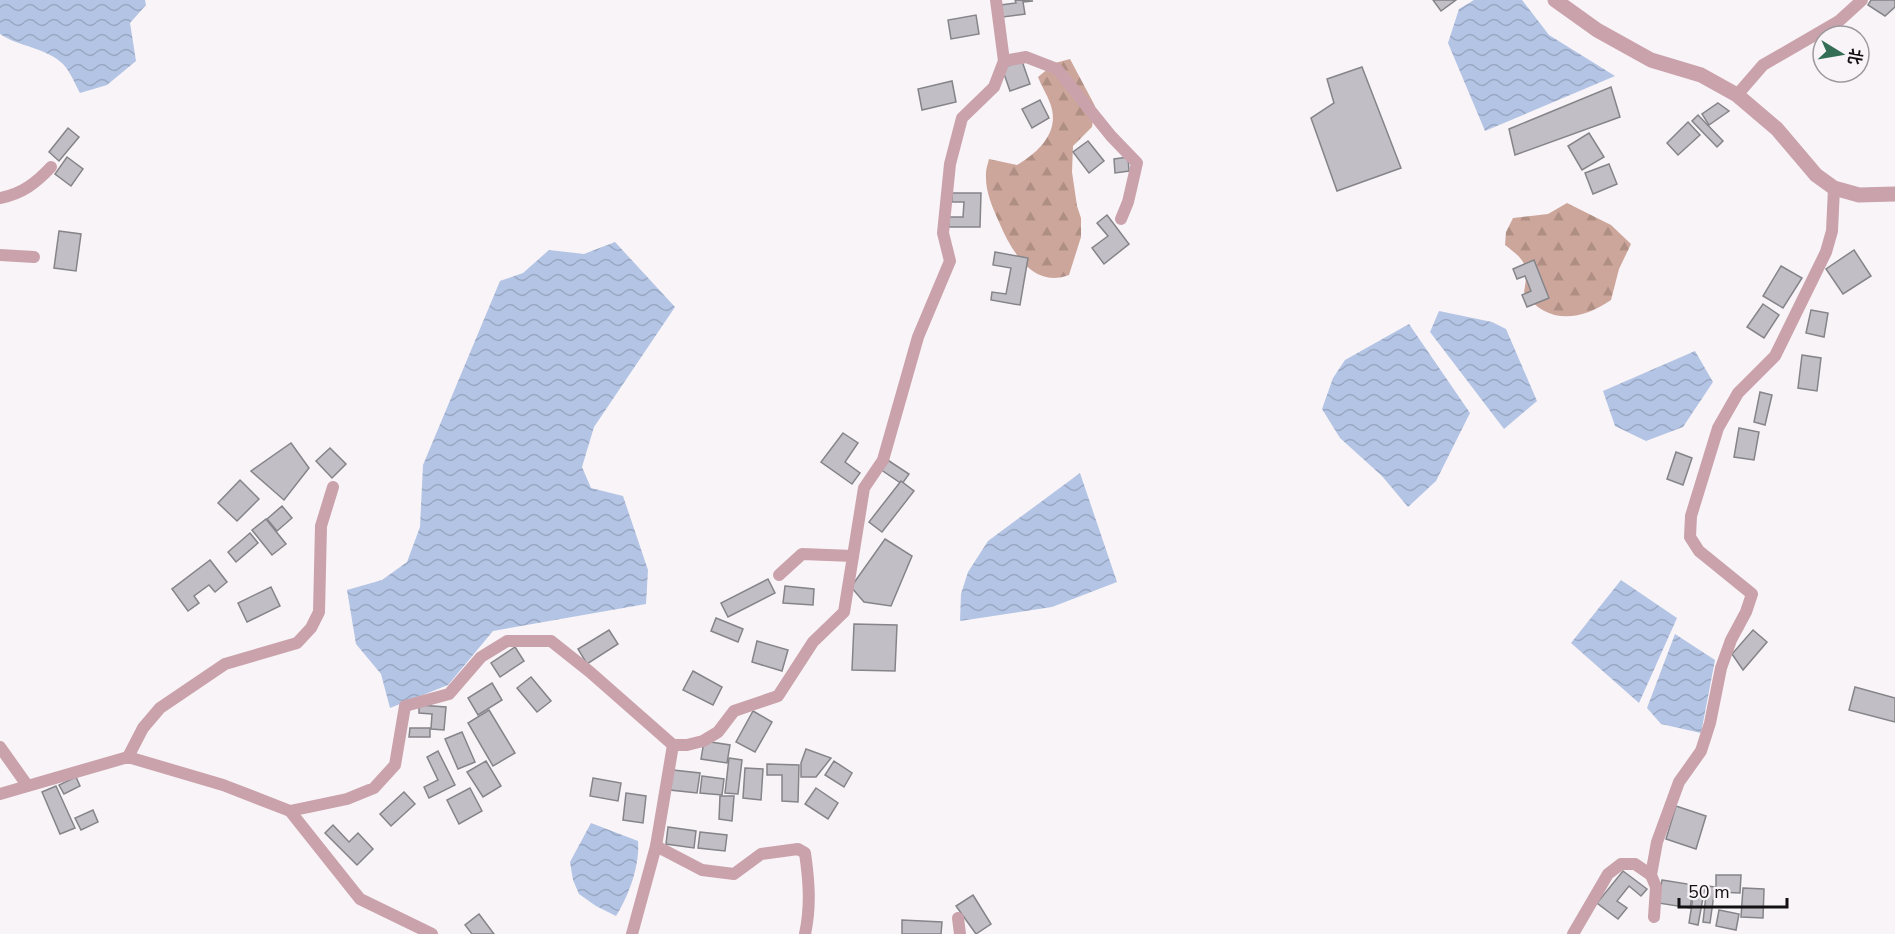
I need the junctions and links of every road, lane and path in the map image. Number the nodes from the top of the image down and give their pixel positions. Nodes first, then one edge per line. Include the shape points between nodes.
1 (996, 0) edge
2 (1555, 0) edge
3 (1862, 0) edge
4 (1004, 61) junction
5 (1737, 95) junction
6 (51, 167) dead end
7 (1834, 188) junction
8 (1895, 194) edge
9 (0, 198) edge
10 (1121, 219) dead end
11 (0, 255) edge
12 (34, 257) dead end
13 (333, 487) dead end
14 (853, 556) junction
15 (779, 575) dead end
16 (673, 745) junction
17 (0, 747) edge
18 (128, 757) junction
19 (27, 785) junction
20 (0, 794) edge
21 (290, 811) junction
22 (656, 846) junction
23 (1651, 875) junction
24 (1654, 917) dead end
25 (958, 918) dead end
26 (432, 934) edge
27 (632, 934) edge
28 (805, 934) edge
29 (960, 934) edge
30 (1573, 934) edge

1 - 4 street
2 - 5 street via 1597,30 1651,60 1701,75
3 - 5 street via 1839,21 1763,66
4 - 10 street via 1026,57 1057,69 1137,163
4 - 14 street via 994,87 962,118 950,164 943,233 950,261 918,337 884,460 864,488
5 - 7 street via 1777,129 1816,175
6 - 9 street via 35,184
7 - 8 street via 1859,195
7 - 23 street via 1832,231 1826,252 1774,356 1737,393 1718,428 1691,516 1690,537 1699,551 1752,594 1721,668 1701,751 1679,782
11 - 12 street
13 - 18 street via 321,526 318,612 311,628 297,643 225,664 160,708 143,728
14 - 15 street via 801,554
14 - 16 street via 844,612 813,642 778,696 734,711 718,732 703,741
16 - 21 street via 551,642 507,641 481,657 449,694 405,706 395,765 374,788 347,800
16 - 22 street
17 - 19 street
18 - 19 street
18 - 21 street via 223,784
19 - 20 street
21 - 26 street via 360,899
22 - 27 street
22 - 28 street via 702,870 734,874 761,854 798,849 805,853 810,882
23 - 24 street via 1656,886
23 - 30 street via 1635,864 1621,864 1608,874
25 - 29 street

